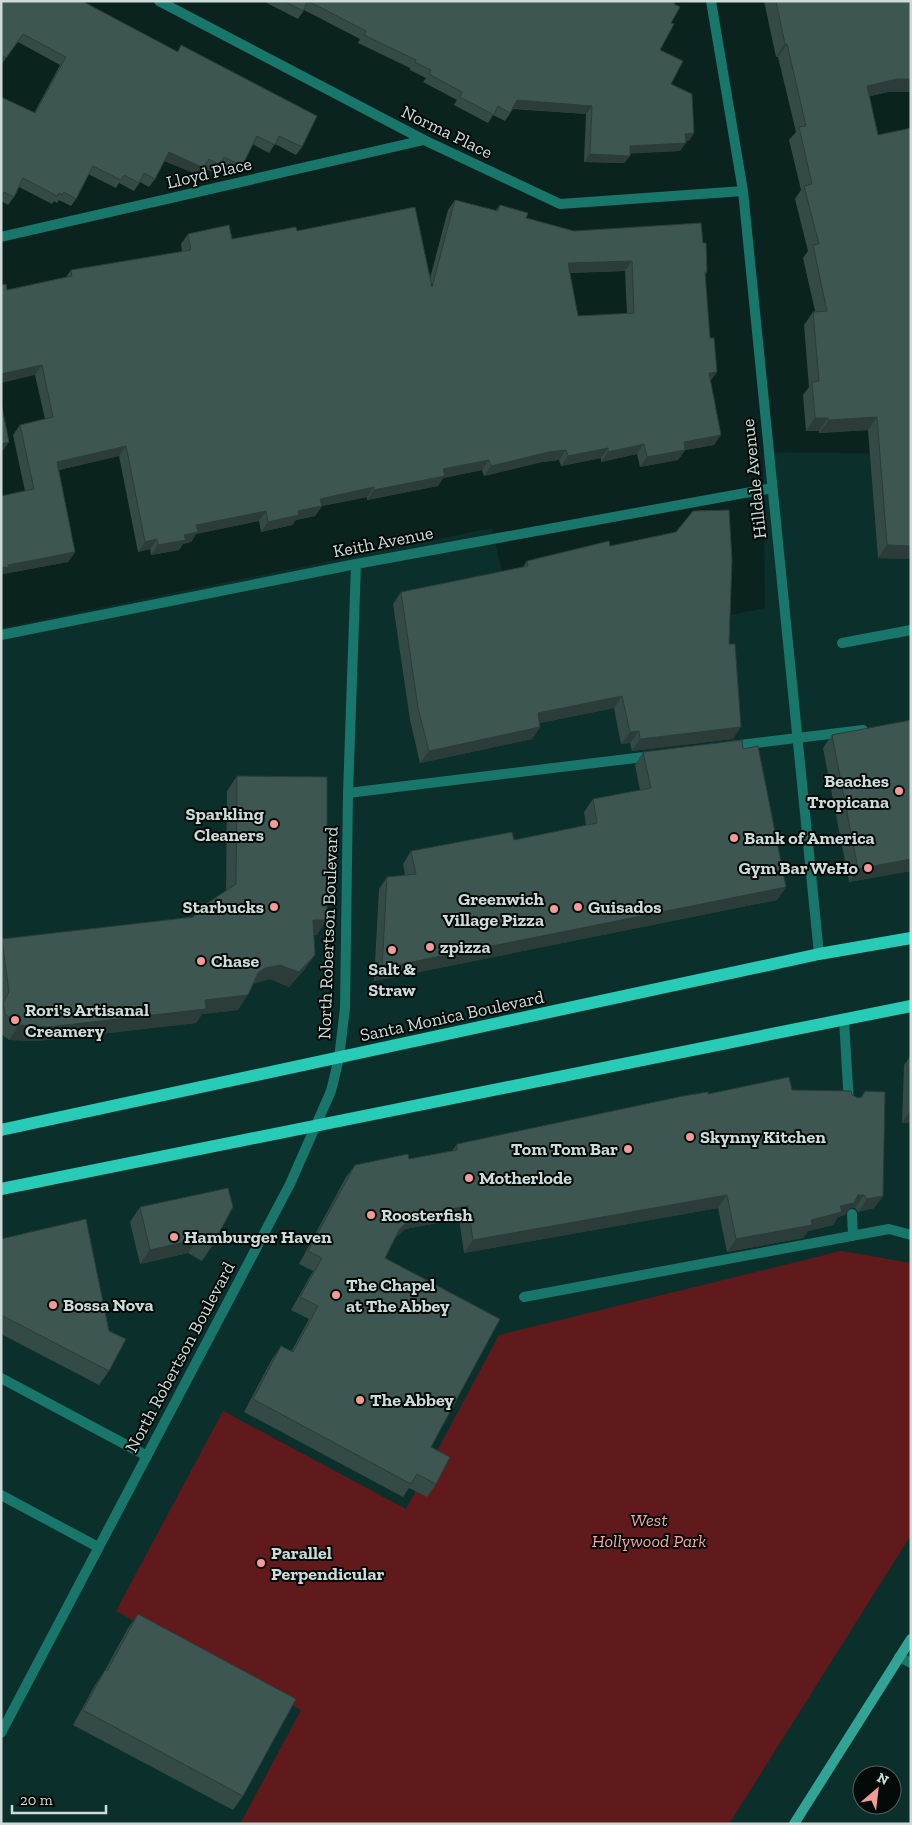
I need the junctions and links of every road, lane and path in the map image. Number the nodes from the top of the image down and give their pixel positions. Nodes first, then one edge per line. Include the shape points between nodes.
1 (159, 1) edge
2 (711, 1) edge
3 (424, 140) junction
4 (743, 191) junction
5 (1, 237) edge
6 (772, 488) junction
7 (356, 564) junction
8 (911, 630) edge
9 (1, 635) edge
10 (842, 643) dead end
11 (872, 729) edge
12 (797, 738) junction
13 (716, 748) edge
14 (667, 754) edge
15 (348, 793) junction
16 (911, 938) edge
17 (819, 954) junction
18 (911, 1006) edge
19 (844, 1020) junction
20 (339, 1058) junction
21 (849, 1104) edge
22 (315, 1128) junction
23 (1, 1130) edge
24 (1, 1189) edge
25 (852, 1214) edge
26 (911, 1235) edge
27 (853, 1236) junction
28 (524, 1297) dead end
29 (1, 1378) edge
30 (147, 1456) junction
31 (1, 1495) edge
32 (98, 1547) junction
33 (911, 1639) edge
34 (900, 1657) junction
35 (911, 1663) edge
36 (1, 1733) edge
37 (794, 1824) edge

1 - 3 street, Norma Place
2 - 4 street, Hilldale Avenue
3 - 4 street, Norma Place via 560,204
3 - 5 street, Lloyd Place
4 - 6 street, Hilldale Avenue
6 - 7 street, Keith Avenue
6 - 12 street, Hilldale Avenue
7 - 9 street, Keith Avenue
7 - 15 street, North Robertson Boulevard
8 - 10 street
11 - 12 street
12 - 13 street
12 - 17 street, Hilldale Avenue
14 - 15 street
15 - 20 street, North Robertson Boulevard via 345,1008
16 - 17 main road, Santa Monica Boulevard
17 - 20 main road, Santa Monica Boulevard
18 - 19 main road
19 - 21 street
19 - 22 main road
20 - 22 street, North Robertson Boulevard via 331,1091
20 - 23 main road, Santa Monica Boulevard
22 - 24 main road
22 - 30 street, North Robertson Boulevard via 290,1184
25 - 27 street
26 - 27 street via 890,1229
27 - 28 street
29 - 30 street
30 - 32 street, North Robertson Boulevard
31 - 32 street
32 - 36 street, North Robertson Boulevard
33 - 34 main road
34 - 35 street
34 - 37 main road

